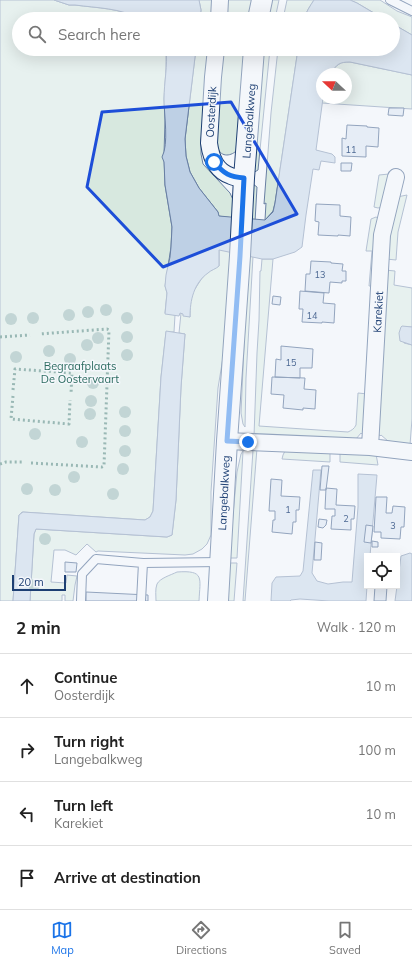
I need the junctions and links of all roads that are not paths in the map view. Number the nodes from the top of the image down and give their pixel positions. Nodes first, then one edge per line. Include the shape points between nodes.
1 (220, 0) edge
2 (262, 0) edge
3 (390, 0) edge
4 (412, 11) edge
5 (219, 12) edge
6 (259, 12) edge
7 (215, 56) edge
8 (253, 56) edge
9 (396, 177) dead end
10 (244, 178) junction
11 (227, 441) junction
12 (370, 447) junction
13 (412, 452) edge
14 (220, 562) junction
15 (143, 563) junction
16 (80, 601) edge
17 (141, 601) edge
18 (218, 601) edge

1 - 5 street
2 - 6 street
3 - 4 lane
7 - 10 street, Oosterdijk via 210,154 220,170 232,177
8 - 10 street, Langebalkweg
9 - 12 street, Karekiet via 382,235
10 - 11 street, Langebalkweg
11 - 12 street
11 - 14 street, Langebalkweg
12 - 13 street
14 - 15 lane
14 - 18 street, Langebalkweg
15 - 16 lane via 96,559 82,574
15 - 17 lane

